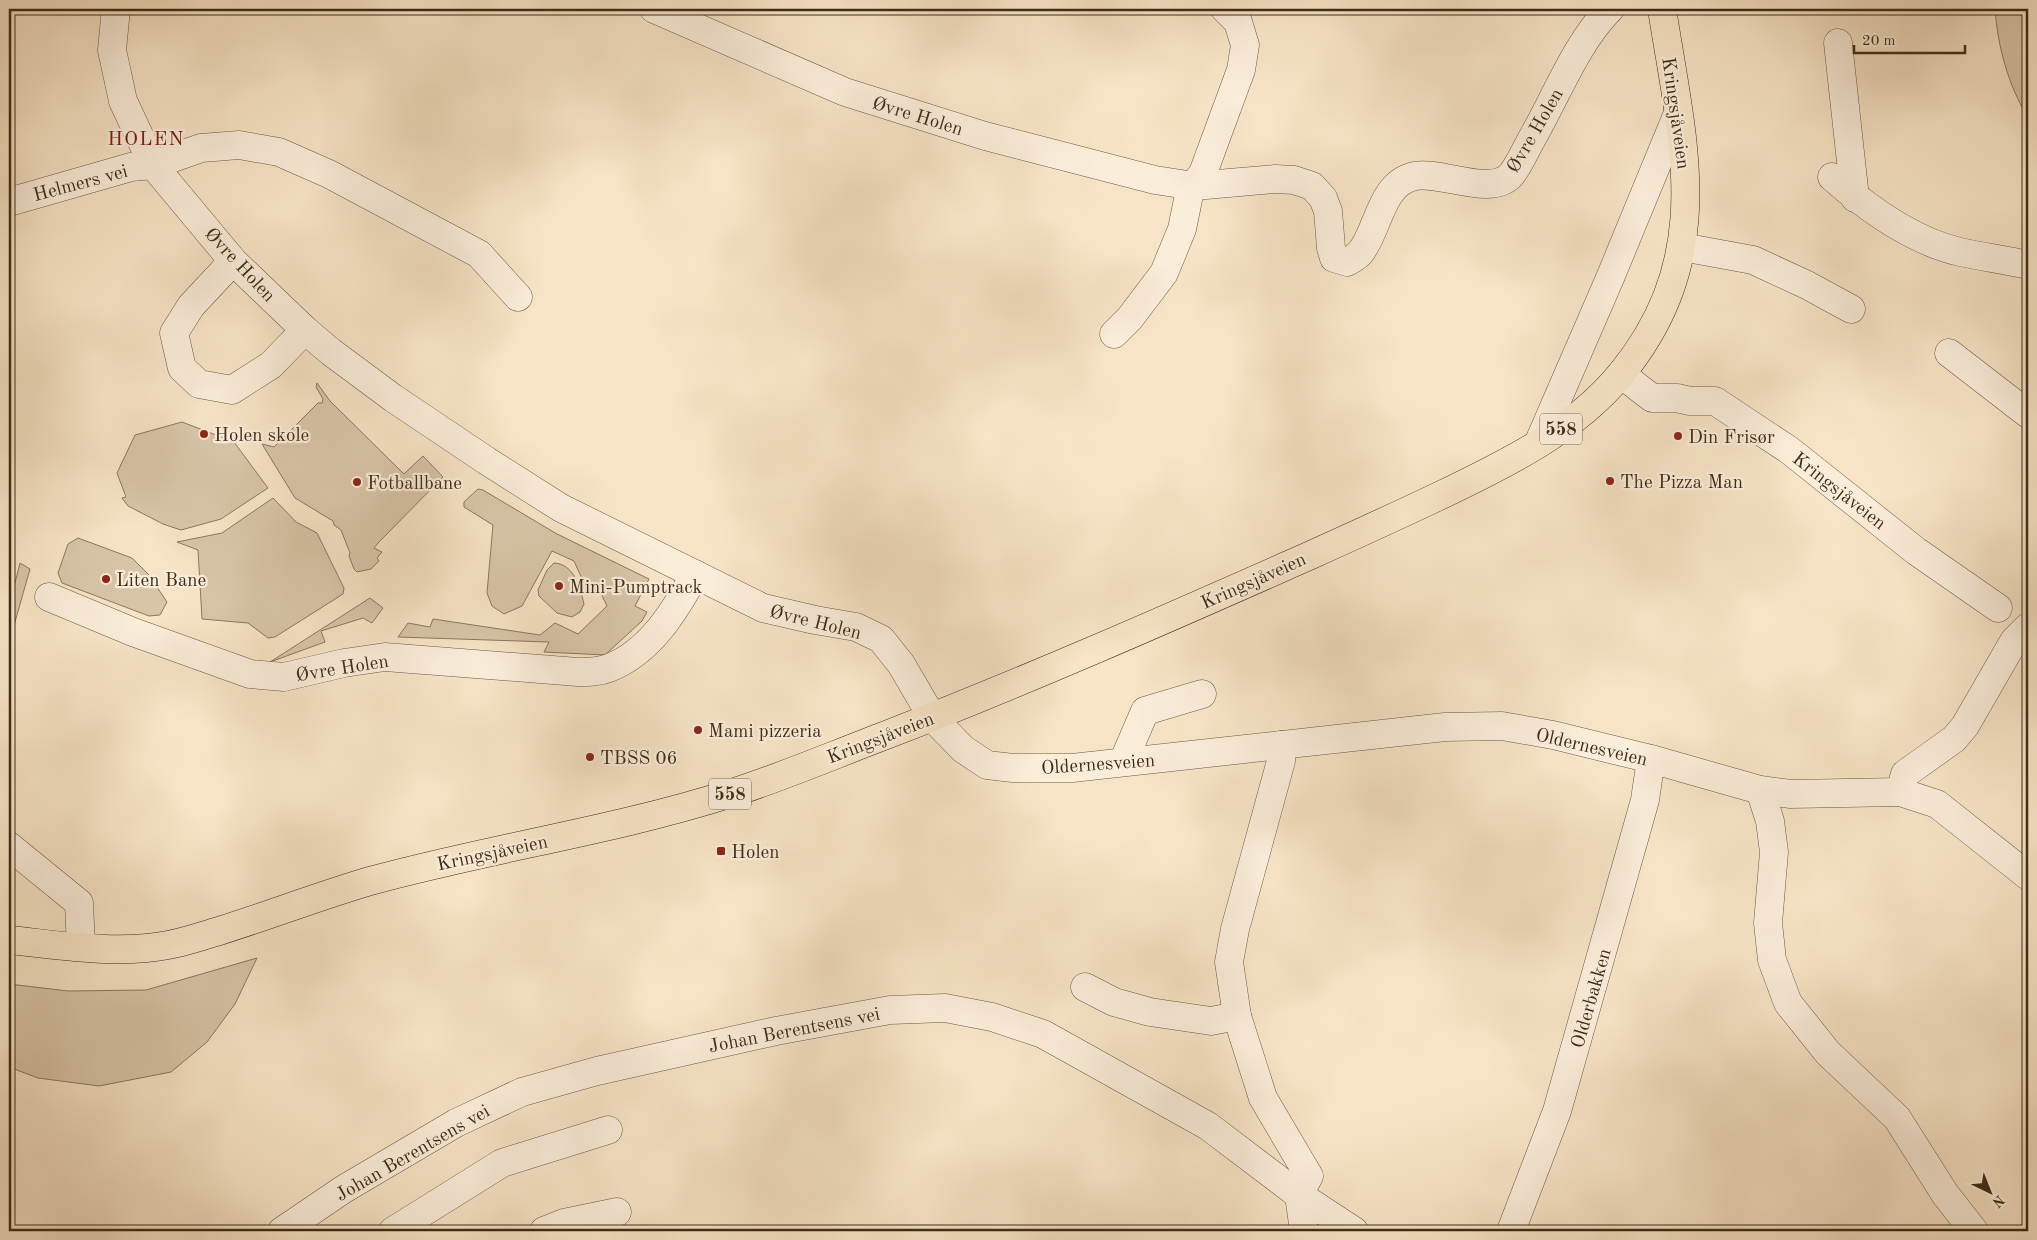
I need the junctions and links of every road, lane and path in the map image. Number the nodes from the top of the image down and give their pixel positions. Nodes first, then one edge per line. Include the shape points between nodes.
1 (116, 9) edge
2 (654, 9) edge
3 (1225, 9) edge
4 (1662, 9) edge
5 (1608, 10) edge
6 (1838, 43) dead end
7 (1678, 113) junction
8 (153, 165) junction
9 (1832, 177) dead end
10 (1194, 186) junction
11 (1855, 198) junction
12 (9, 202) edge
13 (1682, 247) junction
14 (233, 261) junction
15 (2028, 265) edge
16 (518, 297) dead end
17 (1851, 309) dead end
18 (305, 330) junction
19 (1114, 334) dead end
20 (1949, 353) dead end
21 (1621, 374) junction
22 (2028, 414) edge
23 (1538, 444) junction
24 (694, 574) junction
25 (49, 597) dead end
26 (1998, 608) dead end
27 (2028, 627) edge
28 (1202, 694) dead end
29 (932, 717) junction
30 (1281, 745) junction
31 (1651, 759) junction
32 (1124, 762) junction
33 (1760, 790) junction
34 (1900, 792) junction
35 (9, 846) edge
36 (2028, 876) edge
37 (9, 940) edge
38 (81, 947) junction
39 (1085, 987) dead end
40 (1237, 1016) junction
41 (608, 1130) dead end
42 (1299, 1195) junction
43 (617, 1212) dead end
44 (282, 1231) edge
45 (393, 1231) edge
46 (544, 1231) edge
47 (1304, 1231) edge
48 (1354, 1231) edge
49 (1511, 1231) edge
50 (1974, 1231) edge

1 - 8 street, Øvre Holen via 112,50 124,101
2 - 10 street, Øvre Holen via 854,95 985,136 1155,180
3 - 10 street via 1238,22 1245,45 1241,70 1206,164
4 - 7 main road, Kringsjåveien / 558
5 - 10 street, Øvre Holen via 1580,48 1510,175 1500,183 1415,176 1397,184 1386,199 1359,254 1348,262 1334,258 1328,210 1312,186 1294,180 1275,179
6 - 11 street
7 - 13 main road, Kringsjåveien / 558 via 1686,180 1686,222
7 - 23 street
8 - 12 street, Helmers vei via 131,167
8 - 14 street, Øvre Holen
8 - 16 street via 201,148 239,145 279,152 329,174 479,254
9 - 11 street
10 - 19 street via 1190,190 1182,229 1164,273
11 - 15 street via 1910,232 1950,248
13 - 17 street via 1753,260
13 - 21 main road, Kringsjåveien / 558 via 1665,301
14 - 18 street, Øvre Holen
14 - 18 street via 191,306 174,333 182,368 199,384 232,390 271,365
18 - 24 street, Øvre Holen via 393,398 561,508
20 - 22 street
21 - 23 main road, Kringsjåveien / 558 via 1572,421
21 - 26 street, Kringsjåveien via 1652,398 1715,401 1789,450 1916,551
23 - 29 main road, Kringsjåveien / 558 via 1498,468 1337,544
24 - 25 street, Øvre Holen via 676,608 633,654 609,668 578,672 384,657 299,675 250,674 133,632
24 - 29 street, Øvre Holen via 763,608 856,627 881,639 914,683
27 - 34 street via 2014,641 1965,726 1954,740 1905,774
28 - 32 street via 1145,712
29 - 32 street, Oldernesveien via 963,749 987,764 1013,768 1072,768
29 - 38 main road, Kringsjåveien / 558 via 734,793 619,825 365,883 167,945 124,949
30 - 31 street, Oldernesveien via 1445,727 1502,726
30 - 32 street, Oldernesveien
30 - 40 street via 1281,761 1229,962
31 - 33 street, Oldernesveien
31 - 49 street, Olderbakken via 1646,800 1558,1110
33 - 34 street, Oldernesveien via 1791,794
33 - 50 street via 1770,822 1774,852 1768,923 1772,960 1788,1003 1828,1053 1897,1118 1945,1194
34 - 36 street, Oldernesveien via 1937,804
35 - 38 street via 79,904
37 - 38 main road, Kringsjåveien / 558
39 - 40 street via 1114,1002 1150,1012 1211,1021
40 - 42 street via 1263,1098 1309,1176
41 - 45 street via 502,1163
42 - 44 street, Johan Berentsens vei via 1208,1126 1043,1034 992,1017 946,1008 927,1008 890,1010 776,1030 597,1071 522,1092 456,1123 361,1179
42 - 47 street
42 - 48 street, Johan Berentsens vei
43 - 46 street via 564,1223

